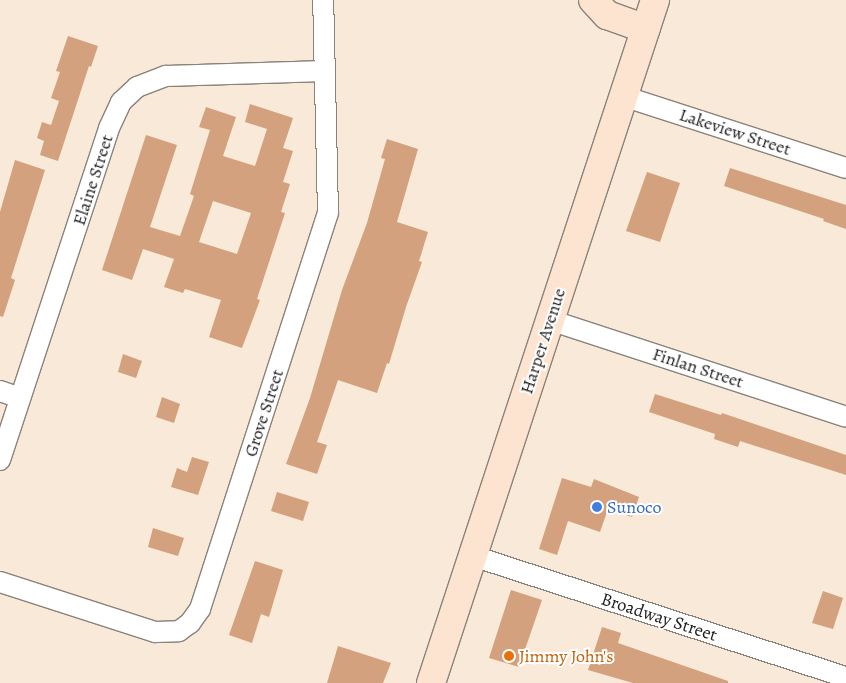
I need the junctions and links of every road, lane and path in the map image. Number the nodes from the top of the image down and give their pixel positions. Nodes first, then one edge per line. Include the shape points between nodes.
1 (323, 0) edge
2 (593, 0) edge
3 (651, 1) edge
4 (646, 29) junction
5 (325, 71) junction
6 (623, 96) junction
7 (846, 168) edge
8 (550, 320) junction
9 (0, 391) edge
10 (20, 398) junction
11 (846, 417) edge
12 (0, 460) edge
13 (473, 556) junction
14 (0, 582) edge
15 (846, 677) edge
16 (431, 683) edge

1 - 5 street, Grove Street
2 - 4 main road via 607,15
3 - 4 main road, Harper Avenue
4 - 6 main road, Harper Avenue
5 - 10 street, Elaine Street via 166,76 147,81 128,94 116,110
5 - 14 street, Grove Street via 328,214 196,616 179,630 155,632
6 - 7 street, Lakeview Street
6 - 8 main road, Harper Avenue
8 - 11 street, Finlan Street
8 - 13 main road, Harper Avenue
9 - 10 street
10 - 12 street, Elaine Street
13 - 15 street, Broadway Street
13 - 16 main road, Harper Avenue

